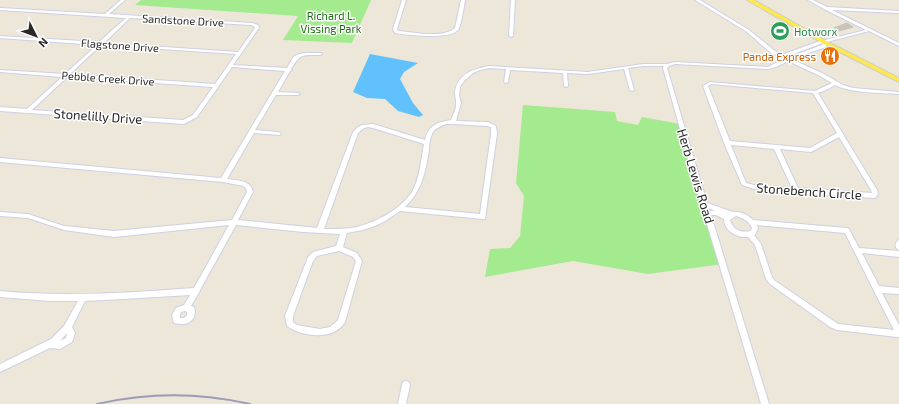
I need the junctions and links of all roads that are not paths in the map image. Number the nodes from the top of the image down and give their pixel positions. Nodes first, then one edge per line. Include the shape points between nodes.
1 (123, 0) edge
2 (404, 0) edge
3 (463, 0) edge
4 (513, 0) edge
5 (697, 0) edge
6 (750, 0) edge
7 (758, 0) edge
8 (810, 0) edge
9 (825, 8) junction
10 (1, 10) edge
11 (899, 12) edge
12 (106, 15) junction
13 (129, 17) junction
14 (870, 30) junction
15 (511, 36) dead end
16 (0, 37) edge
17 (828, 41) junction
18 (100, 44) junction
19 (899, 45) edge
20 (240, 53) junction
21 (320, 54) dead end
22 (787, 59) junction
23 (667, 65) junction
24 (230, 66) junction
25 (508, 68) junction
26 (626, 68) junction
27 (290, 70) junction
28 (0, 71) edge
29 (565, 72) junction
30 (66, 75) junction
31 (899, 76) edge
32 (899, 80) edge
33 (506, 82) dead end
34 (835, 83) junction
35 (216, 86) junction
36 (566, 86) dead end
37 (632, 90) dead end
38 (815, 92) junction
39 (275, 93) junction
40 (899, 93) edge
41 (298, 94) dead end
42 (0, 109) edge
43 (28, 111) junction
44 (195, 116) joint
45 (453, 122) junction
46 (252, 131) junction
47 (278, 134) dead end
48 (840, 134) junction
49 (427, 143) junction
50 (727, 143) junction
51 (776, 147) junction
52 (0, 160) edge
53 (223, 180) junction
54 (796, 190) junction
55 (704, 204) junction
56 (400, 209) junction
57 (707, 213) junction
58 (0, 214) edge
59 (731, 216) junction
60 (234, 222) junction
61 (752, 222) junction
62 (320, 230) junction
63 (344, 231) junction
64 (750, 235) junction
65 (899, 243) edge
66 (899, 247) edge
67 (339, 248) junction
68 (856, 250) junction
69 (899, 254) edge
70 (876, 289) junction
71 (197, 291) junction
72 (899, 291) edge
73 (0, 294) edge
74 (83, 298) junction
75 (187, 308) dead end
76 (0, 368) edge
77 (406, 385) dead end
78 (402, 404) edge
79 (765, 404) edge

1 - 12 street
2 - 3 street via 396,32 439,35 450,34 456,29
4 - 15 street
5 - 22 street via 748,31 773,52
6 - 17 main road
7 - 17 main road
8 - 9 street
9 - 11 street
9 - 14 street
10 - 12 street, Sandstone Drive
12 - 13 street, Sandstone Drive
13 - 18 street
13 - 20 street, Sandstone Drive via 257,26
14 - 17 street
14 - 19 street
16 - 18 street, Flagstone Drive
17 - 22 street via 824,46
17 - 31 main road
17 - 32 main road
18 - 20 street, Flagstone Drive
18 - 30 street
20 - 24 street, Sandstone Drive
21 - 27 street via 300,54
22 - 23 street via 768,68 675,63
22 - 34 street
23 - 26 street
23 - 55 street, Herb Lewis Road via 666,77
24 - 27 street
24 - 35 street, Sandstone Drive
25 - 29 street
25 - 33 street
25 - 45 street via 479,69 463,79 458,87 459,103
26 - 29 street via 588,73
26 - 37 street
27 - 39 street
28 - 30 street, Pebble Creek Drive
29 - 36 street
30 - 35 street, Pebble Creek Drive
30 - 43 street
34 - 38 street, Stonebench Circle
34 - 40 street via 853,89
35 - 44 street, Sandstone Drive
38 - 48 street, Stonebench Circle
38 - 50 street, Stonebench Circle via 706,84
39 - 41 street
39 - 46 street
42 - 43 street, Stonelilly Drive
43 - 44 street, Stonelilly Drive via 178,123
45 - 49 street via 441,123 432,129
45 - 56 street via 493,126 483,217
46 - 47 street
46 - 53 street
48 - 51 street via 811,150
48 - 54 street, Stonebench Circle via 875,194 873,196
49 - 56 street via 419,182
49 - 62 street via 373,126 358,129
50 - 51 street
50 - 54 street, Stonebench Circle via 744,184
51 - 54 street
52 - 53 street
53 - 60 street via 249,187 250,192
55 - 57 street, Herb Lewis Road
55 - 59 street
56 - 63 street via 364,227
57 - 59 street
57 - 79 street, Herb Lewis Road
58 - 60 street via 28,216 64,228 114,234
59 - 61 street via 744,216
59 - 64 street via 727,223 732,230
60 - 62 street
60 - 71 street
61 - 64 street via 755,231
61 - 68 street via 844,230
62 - 63 street
63 - 67 street
64 - 70 street via 758,244 772,282 837,328 897,334 899,332
65 - 66 street
67 - 67 street via 355,255 358,261 341,322 332,330 320,332 296,328 290,324 289,316 310,259 315,254
68 - 69 street
68 - 70 street
70 - 72 street
71 - 74 street
71 - 75 street
73 - 74 street
74 - 76 street via 68,327 71,333 68,340 60,345 50,344
77 - 78 street

